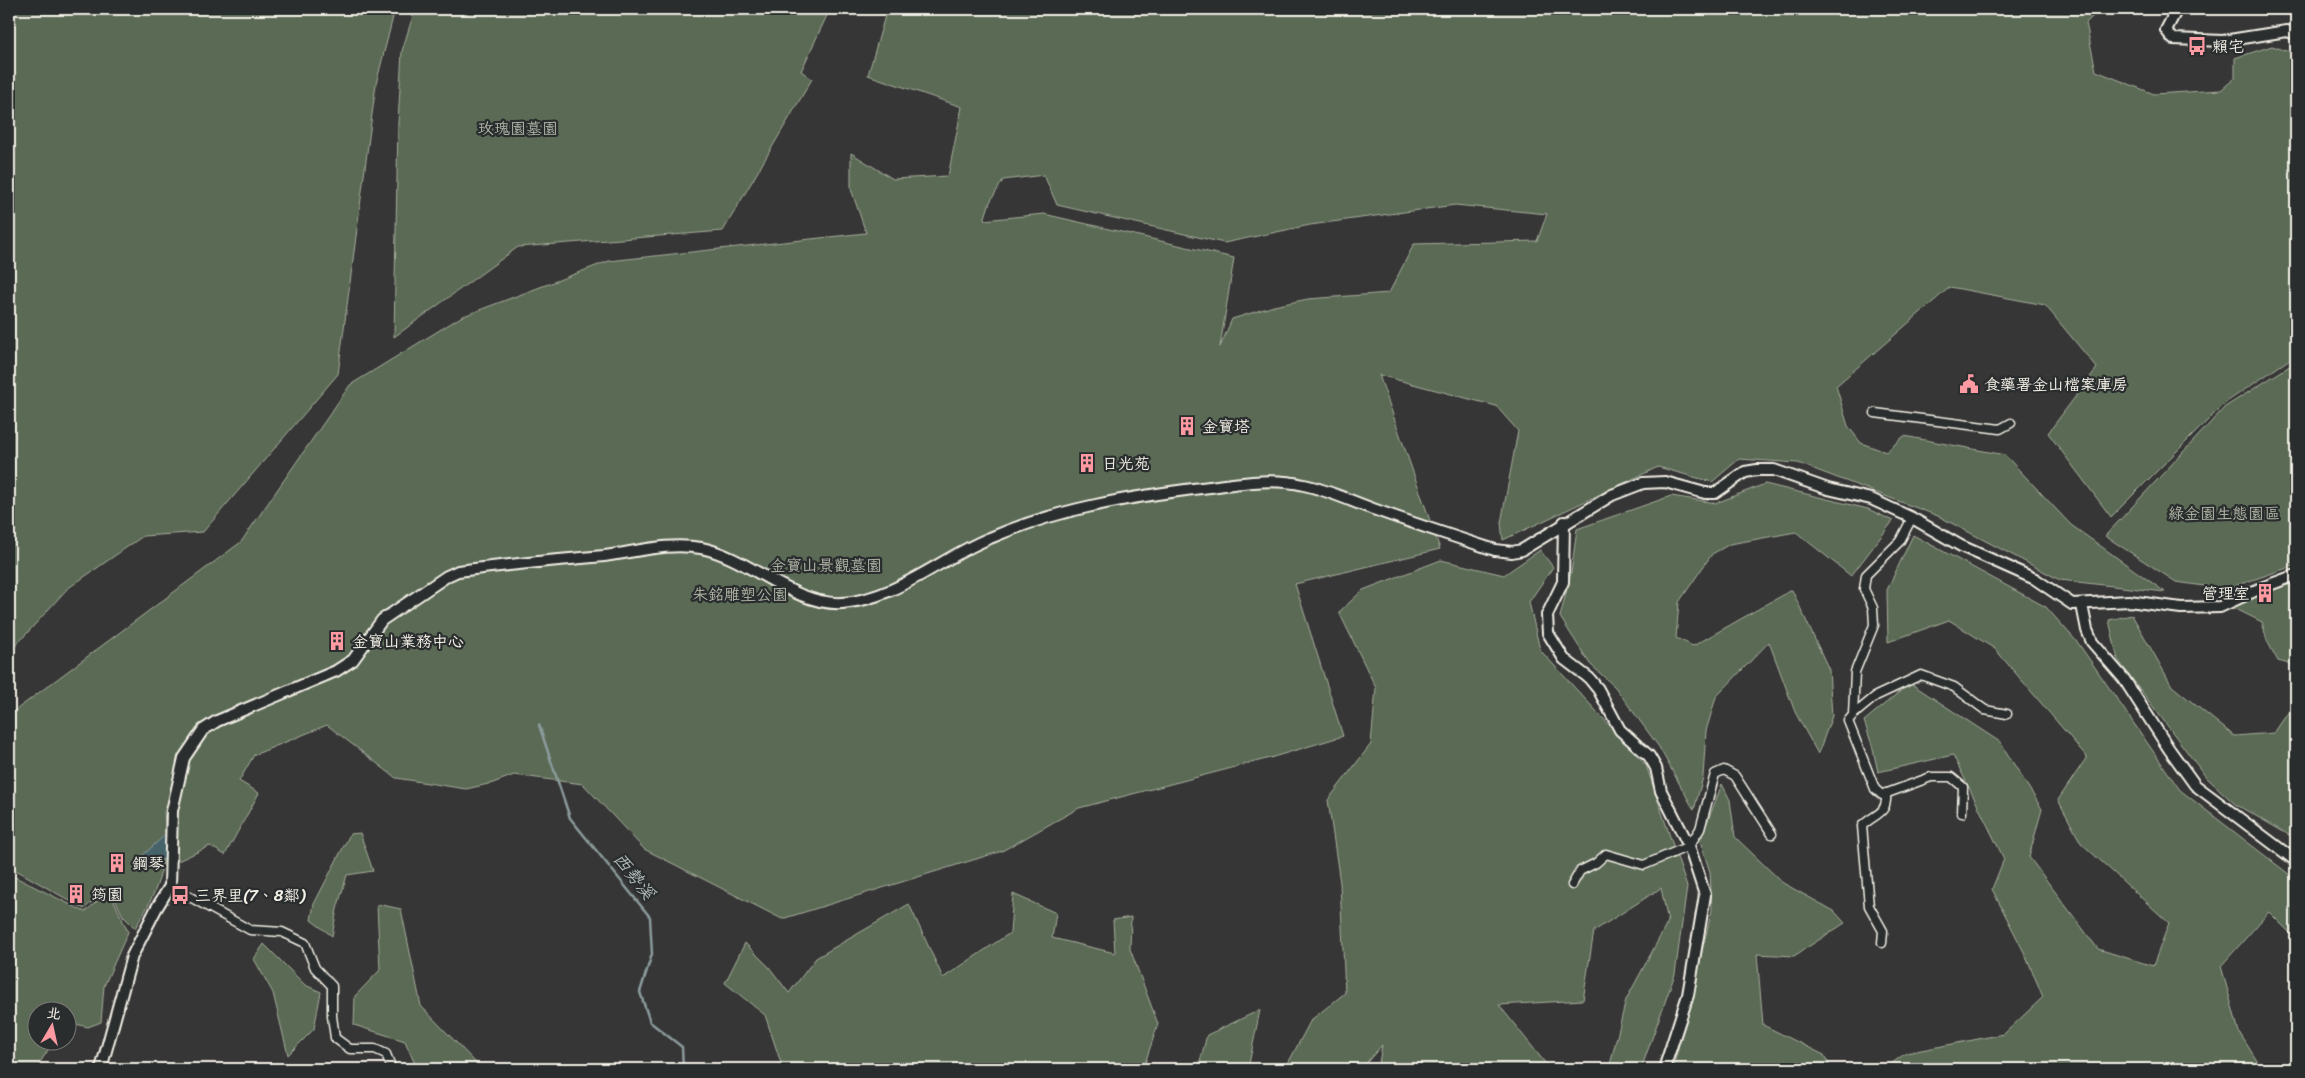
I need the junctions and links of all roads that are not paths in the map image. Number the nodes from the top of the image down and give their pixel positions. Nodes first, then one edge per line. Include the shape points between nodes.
1 (2177, 9) edge
2 (2296, 34) edge
3 (1875, 413) dead end
4 (2011, 422) dead end
5 (1912, 518) junction
6 (1564, 522) junction
7 (2296, 575) edge
8 (2082, 605) junction
9 (2008, 714) dead end
10 (1853, 715) junction
11 (1886, 793) junction
12 (1962, 813) dead end
13 (1772, 834) dead end
14 (1689, 846) junction
15 (2296, 861) edge
16 (1572, 885) dead end
17 (170, 886) junction
18 (1882, 943) dead end
19 (101, 1069) edge
20 (392, 1069) edge
21 (1664, 1069) edge

1 - 2 street via 2166,30 2173,39 2223,41 2287,31
3 - 4 street via 2000,429
5 - 6 street via 1871,499 1828,489 1774,470 1757,470 1745,472 1715,493 1705,494 1665,482 1643,483 1612,495
5 - 8 street via 1961,546 2035,579 2072,604
5 - 10 street via 1900,542 1866,576 1864,590 1873,608 1874,625 1855,672
6 - 14 street via 1563,582 1547,614 1548,633 1564,659 1598,689 1620,730 1649,756 1656,768 1661,791
6 - 17 street via 1522,550 1504,551 1305,485 1271,481 1125,498 1048,517 989,538 870,599 845,602 826,604 728,557 701,548 675,546 458,571 382,620 353,660 336,671 203,730 184,758 172,810
7 - 8 street via 2220,607 2181,608 2129,601
8 - 15 street via 2092,642 2124,679 2195,785
9 - 10 street via 1985,710 1954,687 1921,675 1876,696
10 - 11 street via 1848,721 1876,789 1882,795
11 - 12 street via 1931,777 1951,777 1963,787
11 - 18 street via 1887,804 1882,811 1862,826 1869,906 1883,932
13 - 14 street via 1735,776 1724,770 1715,774 1700,829
14 - 16 street via 1644,865 1606,854 1580,871
14 - 21 street via 1705,895 1704,907 1688,995
17 - 19 street via 132,956
17 - 20 street via 250,930 282,932 305,943 315,968 332,986 336,1038 350,1049 375,1049 386,1054

